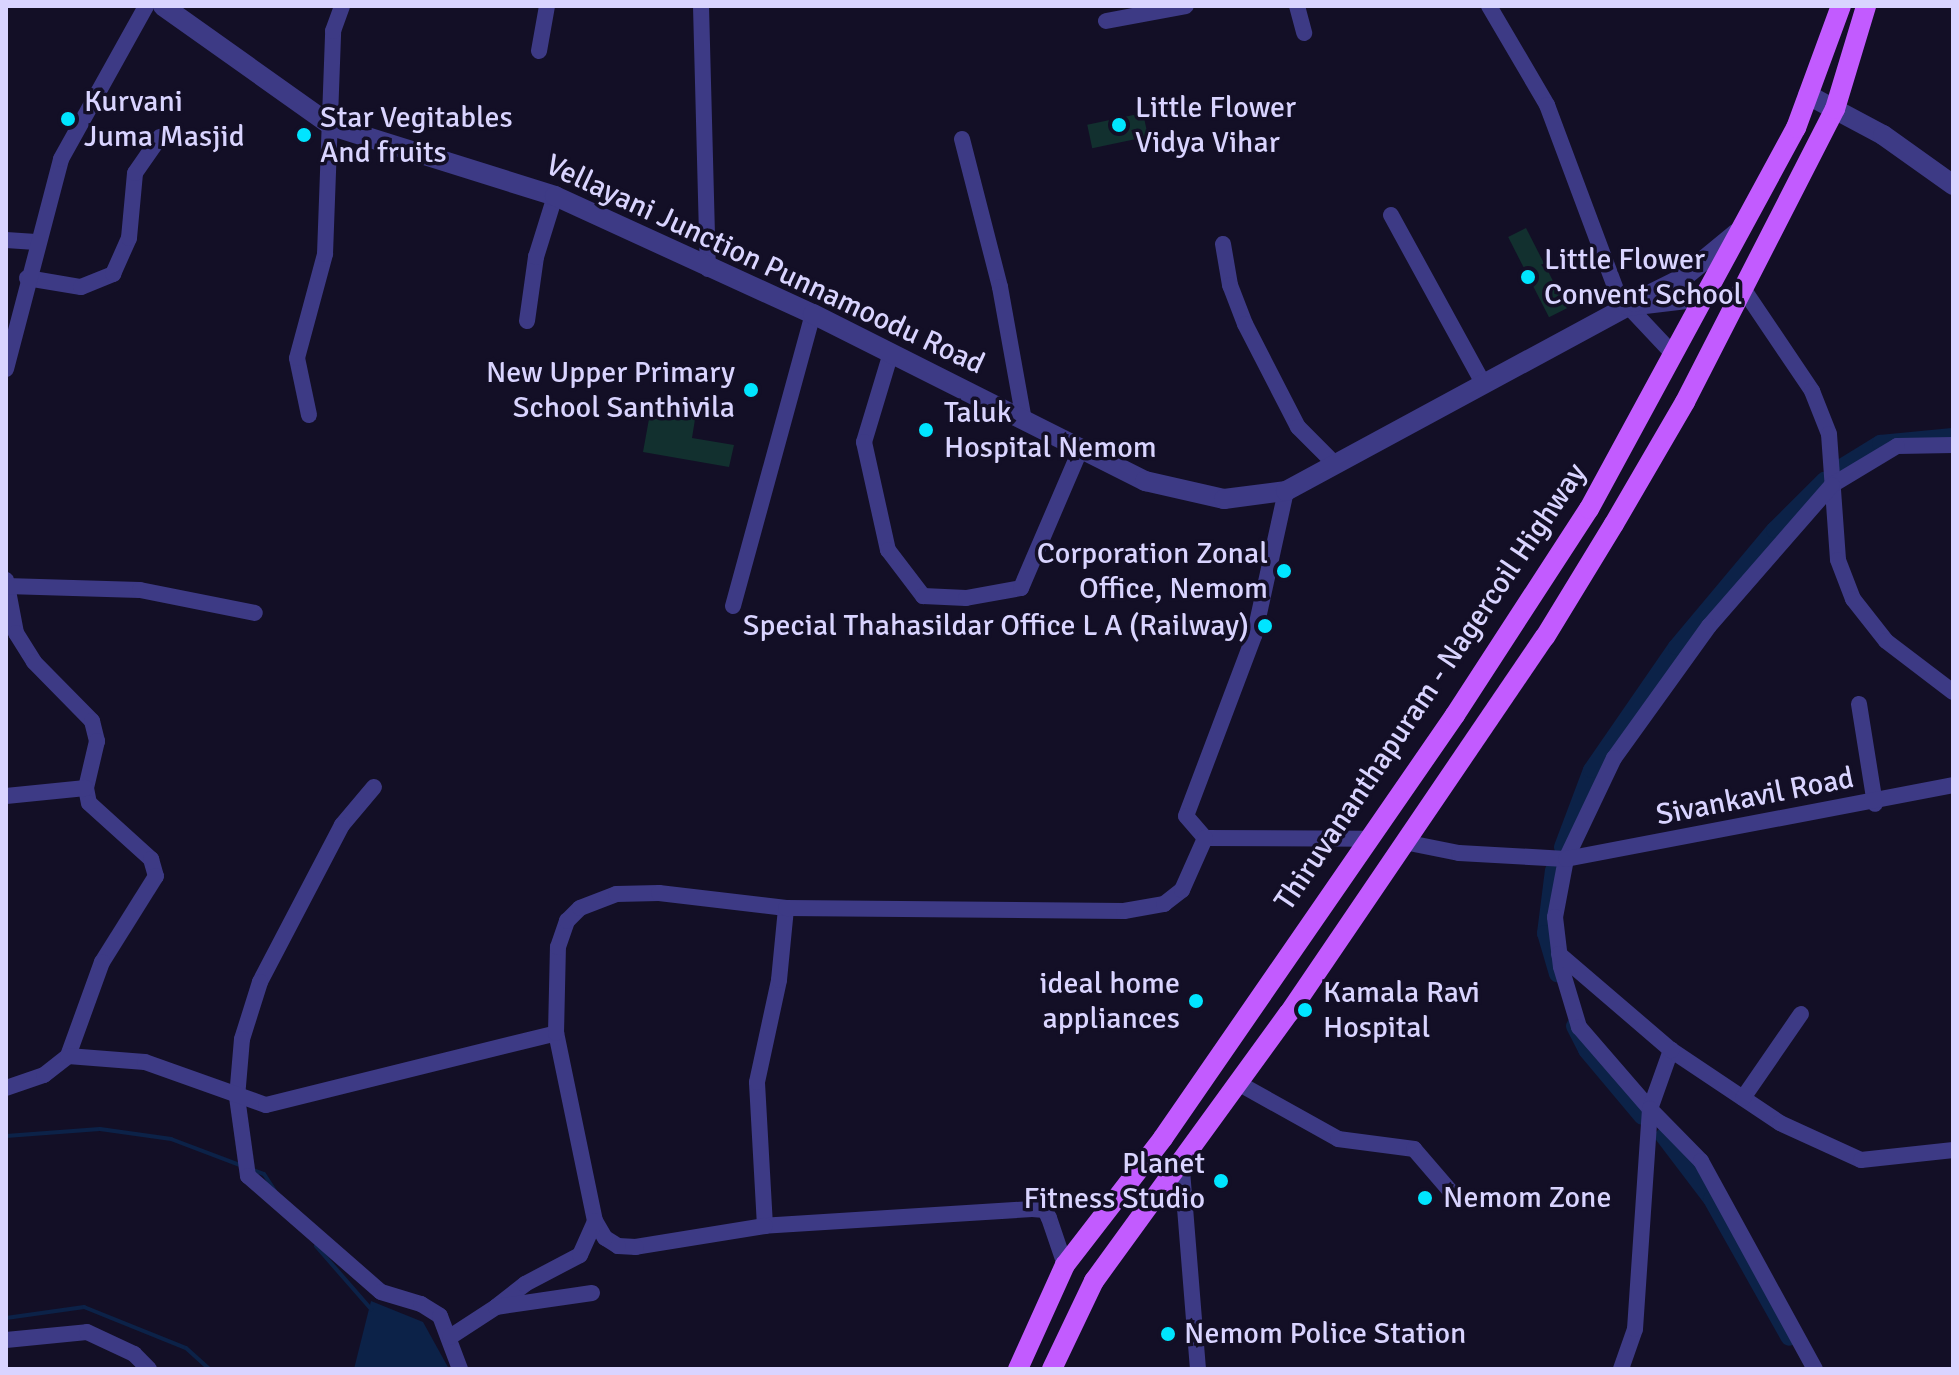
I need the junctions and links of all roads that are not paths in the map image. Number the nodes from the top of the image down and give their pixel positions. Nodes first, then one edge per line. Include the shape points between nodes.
1 (146, 6) edge
2 (163, 6) edge
3 (342, 6) edge
4 (547, 6) edge
5 (701, 6) edge
6 (1186, 6) edge
7 (1297, 6) edge
8 (1489, 6) edge
9 (1841, 6) edge
10 (1866, 6) edge
11 (1106, 21) dead end
12 (1304, 33) dead end
13 (539, 51) dead end
14 (1808, 95) junction
15 (1835, 109) junction
16 (332, 126) junction
17 (160, 137) dead end
18 (962, 139) dead end
19 (1953, 185) edge
20 (555, 196) junction
21 (1391, 215) dead end
22 (1743, 228) junction
23 (6, 240) edge
24 (36, 242) junction
25 (1223, 244) dead end
26 (708, 269) junction
27 (27, 278) junction
28 (1744, 290) junction
29 (1703, 297) junction
30 (1625, 307) junction
31 (1733, 310) junction
32 (813, 314) junction
33 (527, 321) dead end
34 (1674, 355) junction
35 (890, 356) junction
36 (6, 369) edge
37 (1483, 383) junction
38 (309, 415) dead end
39 (1024, 420) junction
40 (1953, 445) edge
41 (1081, 448) junction
42 (1334, 463) junction
43 (1832, 485) junction
44 (1286, 491) junction
45 (6, 580) edge
46 (6, 586) edge
47 (733, 606) dead end
48 (255, 613) dead end
49 (1953, 692) edge
50 (1859, 704) dead end
51 (1953, 785) edge
52 (374, 787) dead end
53 (86, 788) junction
54 (6, 796) edge
55 (1875, 804) junction
56 (1205, 838) junction
57 (1369, 839) junction
58 (1404, 842) junction
59 (1566, 859) junction
60 (786, 908) junction
61 (1559, 954) junction
62 (1801, 1014) dead end
63 (556, 1033) junction
64 (1671, 1050) junction
65 (68, 1056) junction
66 (1238, 1083) junction
67 (6, 1088) edge
68 (237, 1097) junction
69 (1743, 1098) junction
70 (1650, 1109) junction
71 (1163, 1138) junction
72 (1953, 1150) edge
73 (1181, 1158) junction
74 (1452, 1193) dead end
75 (595, 1221) junction
76 (765, 1226) junction
77 (1065, 1265) junction
78 (592, 1293) dead end
79 (496, 1307) junction
80 (450, 1337) junction
81 (6, 1340) edge
82 (149, 1369) edge
83 (460, 1369) edge
84 (1018, 1369) edge
85 (1052, 1369) edge
86 (1198, 1369) edge
87 (1621, 1369) edge
88 (1815, 1369) edge

1 - 24 street via 61,159
2 - 16 street, Vellayani Junction Punnamoodu Road
3 - 16 street via 333,31
4 - 13 street
5 - 26 street
6 - 11 street
7 - 12 street
8 - 30 street via 1553,119
9 - 14 main road, Thiruvananthapuram - Nagercoil Highway
10 - 15 main road, Thiruvananthapuram - Nagercoil Highway
14 - 15 street
14 - 22 main road, Thiruvananthapuram - Nagercoil Highway
15 - 19 street via 1883,135
15 - 28 main road, Thiruvananthapuram - Nagercoil Highway
16 - 20 street, Vellayani Junction Punnamoodu Road
16 - 38 street via 325,254 297,358
17 - 27 street via 135,173 129,238 113,274 81,287
18 - 39 street via 1000,287
20 - 26 street, Vellayani Junction Punnamoodu Road
20 - 33 street via 536,257
21 - 37 street
22 - 29 main road, Thiruvananthapuram - Nagercoil Highway
22 - 30 street via 1681,279
23 - 24 street
24 - 27 street
25 - 42 street via 1230,285 1245,324 1298,427
26 - 32 street, Vellayani Junction Punnamoodu Road
27 - 36 street
28 - 31 main road, Thiruvananthapuram - Nagercoil Highway
28 - 43 street via 1812,391 1829,434
29 - 30 street, Vellayani Junction Punnamoodu Road
29 - 31 main road
29 - 34 main road, Thiruvananthapuram - Nagercoil Highway
30 - 34 street
30 - 37 street, Vellayani Junction Punnamoodu Road
31 - 58 main road, Thiruvananthapuram - Nagercoil Highway via 1545,637
32 - 35 street, Vellayani Junction Punnamoodu Road
32 - 47 street via 772,448
34 - 57 main road, Thiruvananthapuram - Nagercoil Highway via 1581,522
35 - 39 street, Vellayani Junction Punnamoodu Road
35 - 41 street via 864,442 888,550 923,596 966,598 1021,588
37 - 42 street, Vellayani Junction Punnamoodu Road
39 - 41 street, Vellayani Junction Punnamoodu Road
40 - 43 street via 1897,446
41 - 44 street, Vellayani Junction Punnamoodu Road via 1145,481 1224,499
42 - 44 street, Vellayani Junction Punnamoodu Road
43 - 49 street via 1838,560 1853,599 1886,641
43 - 59 street via 1709,626 1614,758
44 - 56 street via 1254,636 1186,816
45 - 46 street
46 - 48 street via 140,590
46 - 53 street via 16,633 34,662 92,721 97,741
50 - 55 street
51 - 55 street, Sivankavil Road
52 - 68 street via 342,825 260,982 242,1039
53 - 54 street
53 - 65 street via 89,803 151,859 156,876 102,962
55 - 59 street, Sivankavil Road
56 - 57 street
56 - 60 street via 1182,890 1164,904 1124,911
57 - 71 main road, Thiruvananthapuram - Nagercoil Highway
58 - 59 street, Sivankavil Road via 1459,853
58 - 66 main road, Thiruvananthapuram - Nagercoil Highway
59 - 61 street via 1555,917
60 - 63 street via 659,893 616,894 580,908 567,921 558,947
60 - 76 street via 779,980 757,1082
61 - 64 street
61 - 70 street via 1579,1027
62 - 69 street
63 - 68 street via 266,1105
63 - 75 street
64 - 69 street
64 - 70 street
65 - 67 street via 44,1075
65 - 68 street via 145,1062
66 - 73 main road, Thiruvananthapuram - Nagercoil Highway
66 - 74 street via 1338,1139 1414,1149
68 - 80 street via 248,1176 381,1292 440,1316
69 - 72 street via 1780,1123 1861,1160
70 - 87 street via 1635,1329
70 - 88 street via 1701,1161
71 - 73 main road
71 - 77 main road, Thiruvananthapuram - Nagercoil Highway
73 - 85 main road, Thiruvananthapuram - Nagercoil Highway via 1094,1281
73 - 86 street
75 - 76 street via 605,1238 636,1247
75 - 79 street via 580,1255 525,1284
76 - 77 street via 1045,1210
77 - 84 main road, Thiruvananthapuram - Nagercoil Highway
78 - 79 street
79 - 80 street
80 - 83 street
81 - 82 street via 87,1332 134,1354

